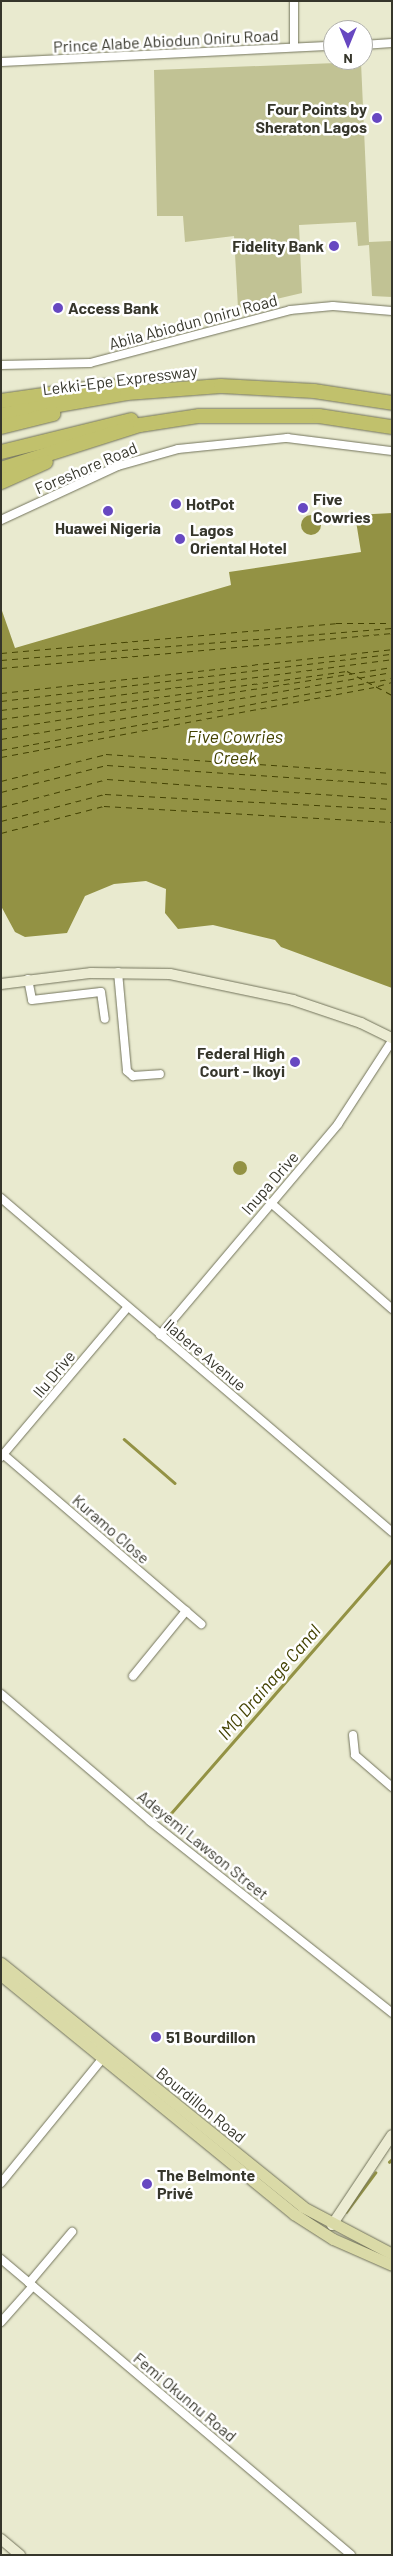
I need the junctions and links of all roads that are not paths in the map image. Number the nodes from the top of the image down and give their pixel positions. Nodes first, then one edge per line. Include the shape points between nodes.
1 (294, 1) edge
2 (392, 43) edge
3 (373, 44) edge
4 (323, 46) edge
5 (294, 47) junction
6 (1, 62) edge
7 (392, 311) edge
8 (1, 365) edge
9 (158, 390) junction
10 (1, 401) edge
11 (392, 403) edge
12 (1, 415) edge
13 (199, 416) junction
14 (1, 427) edge
15 (392, 427) edge
16 (116, 432) junction
17 (392, 451) edge
18 (1, 452) edge
19 (1, 469) edge
20 (1, 482) edge
21 (1, 520) edge
22 (118, 972) junction
23 (28, 979) junction
24 (1, 984) edge
25 (104, 1019) dead end
26 (392, 1040) edge
27 (160, 1074) dead end
28 (1, 1198) edge
29 (271, 1202) junction
30 (127, 1308) junction
31 (392, 1309) edge
32 (160, 1335) junction
33 (2, 1456) edge
34 (392, 1532) edge
35 (186, 1611) junction
36 (201, 1624) dead end
37 (133, 1676) dead end
38 (1, 1694) edge
39 (354, 1735) dead end
40 (392, 1787) edge
41 (1, 1963) edge
42 (1, 1975) edge
43 (392, 2013) edge
44 (103, 2058) junction
45 (392, 2135) edge
46 (1, 2183) edge
47 (332, 2225) junction
48 (72, 2232) dead end
49 (392, 2254) edge
50 (1, 2259) edge
51 (392, 2265) edge
52 (31, 2284) junction
53 (1, 2322) edge
54 (1, 2539) edge
55 (20, 2555) edge
56 (352, 2555) edge

1 - 5 street
2 - 3 street
4 - 5 street, Prince Alabe Abiodun Oniru Road
5 - 6 street, Prince Alabe Abiodun Oniru Road
7 - 8 street, Abila Abiodun Oniru Road via 333,306 290,310 90,363
9 - 10 highway via 108,386
9 - 11 highway, Lekki-Epe Expressway via 249,386
9 - 12 highway, Lekki-Epe Expressway
9 - 14 highway
13 - 15 highway via 319,416
13 - 16 highway
13 - 18 highway via 123,420
16 - 19 highway
16 - 20 highway
17 - 21 street, Foreshore Road via 288,438 185,448 118,466
22 - 23 street
22 - 26 street via 170,974 233,985 325,1009
22 - 27 street via 127,1071 134,1076
23 - 24 street
23 - 25 street via 32,1000 101,992
26 - 29 street, Inupa Drive via 338,1124
28 - 30 street, Ilabere Avenue
29 - 31 street
29 - 32 street, Inupa Drive
30 - 32 street, Ilabere Avenue
30 - 33 street, Ilu Drive
32 - 34 street, Ilabere Avenue
33 - 35 street, Kuramo Close
35 - 36 street, Kuramo Close
35 - 37 street
38 - 43 street, Adeyemi Lawson Street via 150,1820
39 - 40 street via 355,1755
41 - 47 main road, Bourdillon Road via 274,2186
42 - 44 main road, Bourdillon Road
44 - 46 street
44 - 51 main road, Bourdillon Road via 294,2214 333,2239
45 - 47 street
47 - 49 main road, Bourdillon Road
48 - 52 street
50 - 52 street, Femi Okunnu Road
52 - 53 street
52 - 56 street, Femi Okunnu Road
54 - 55 street

